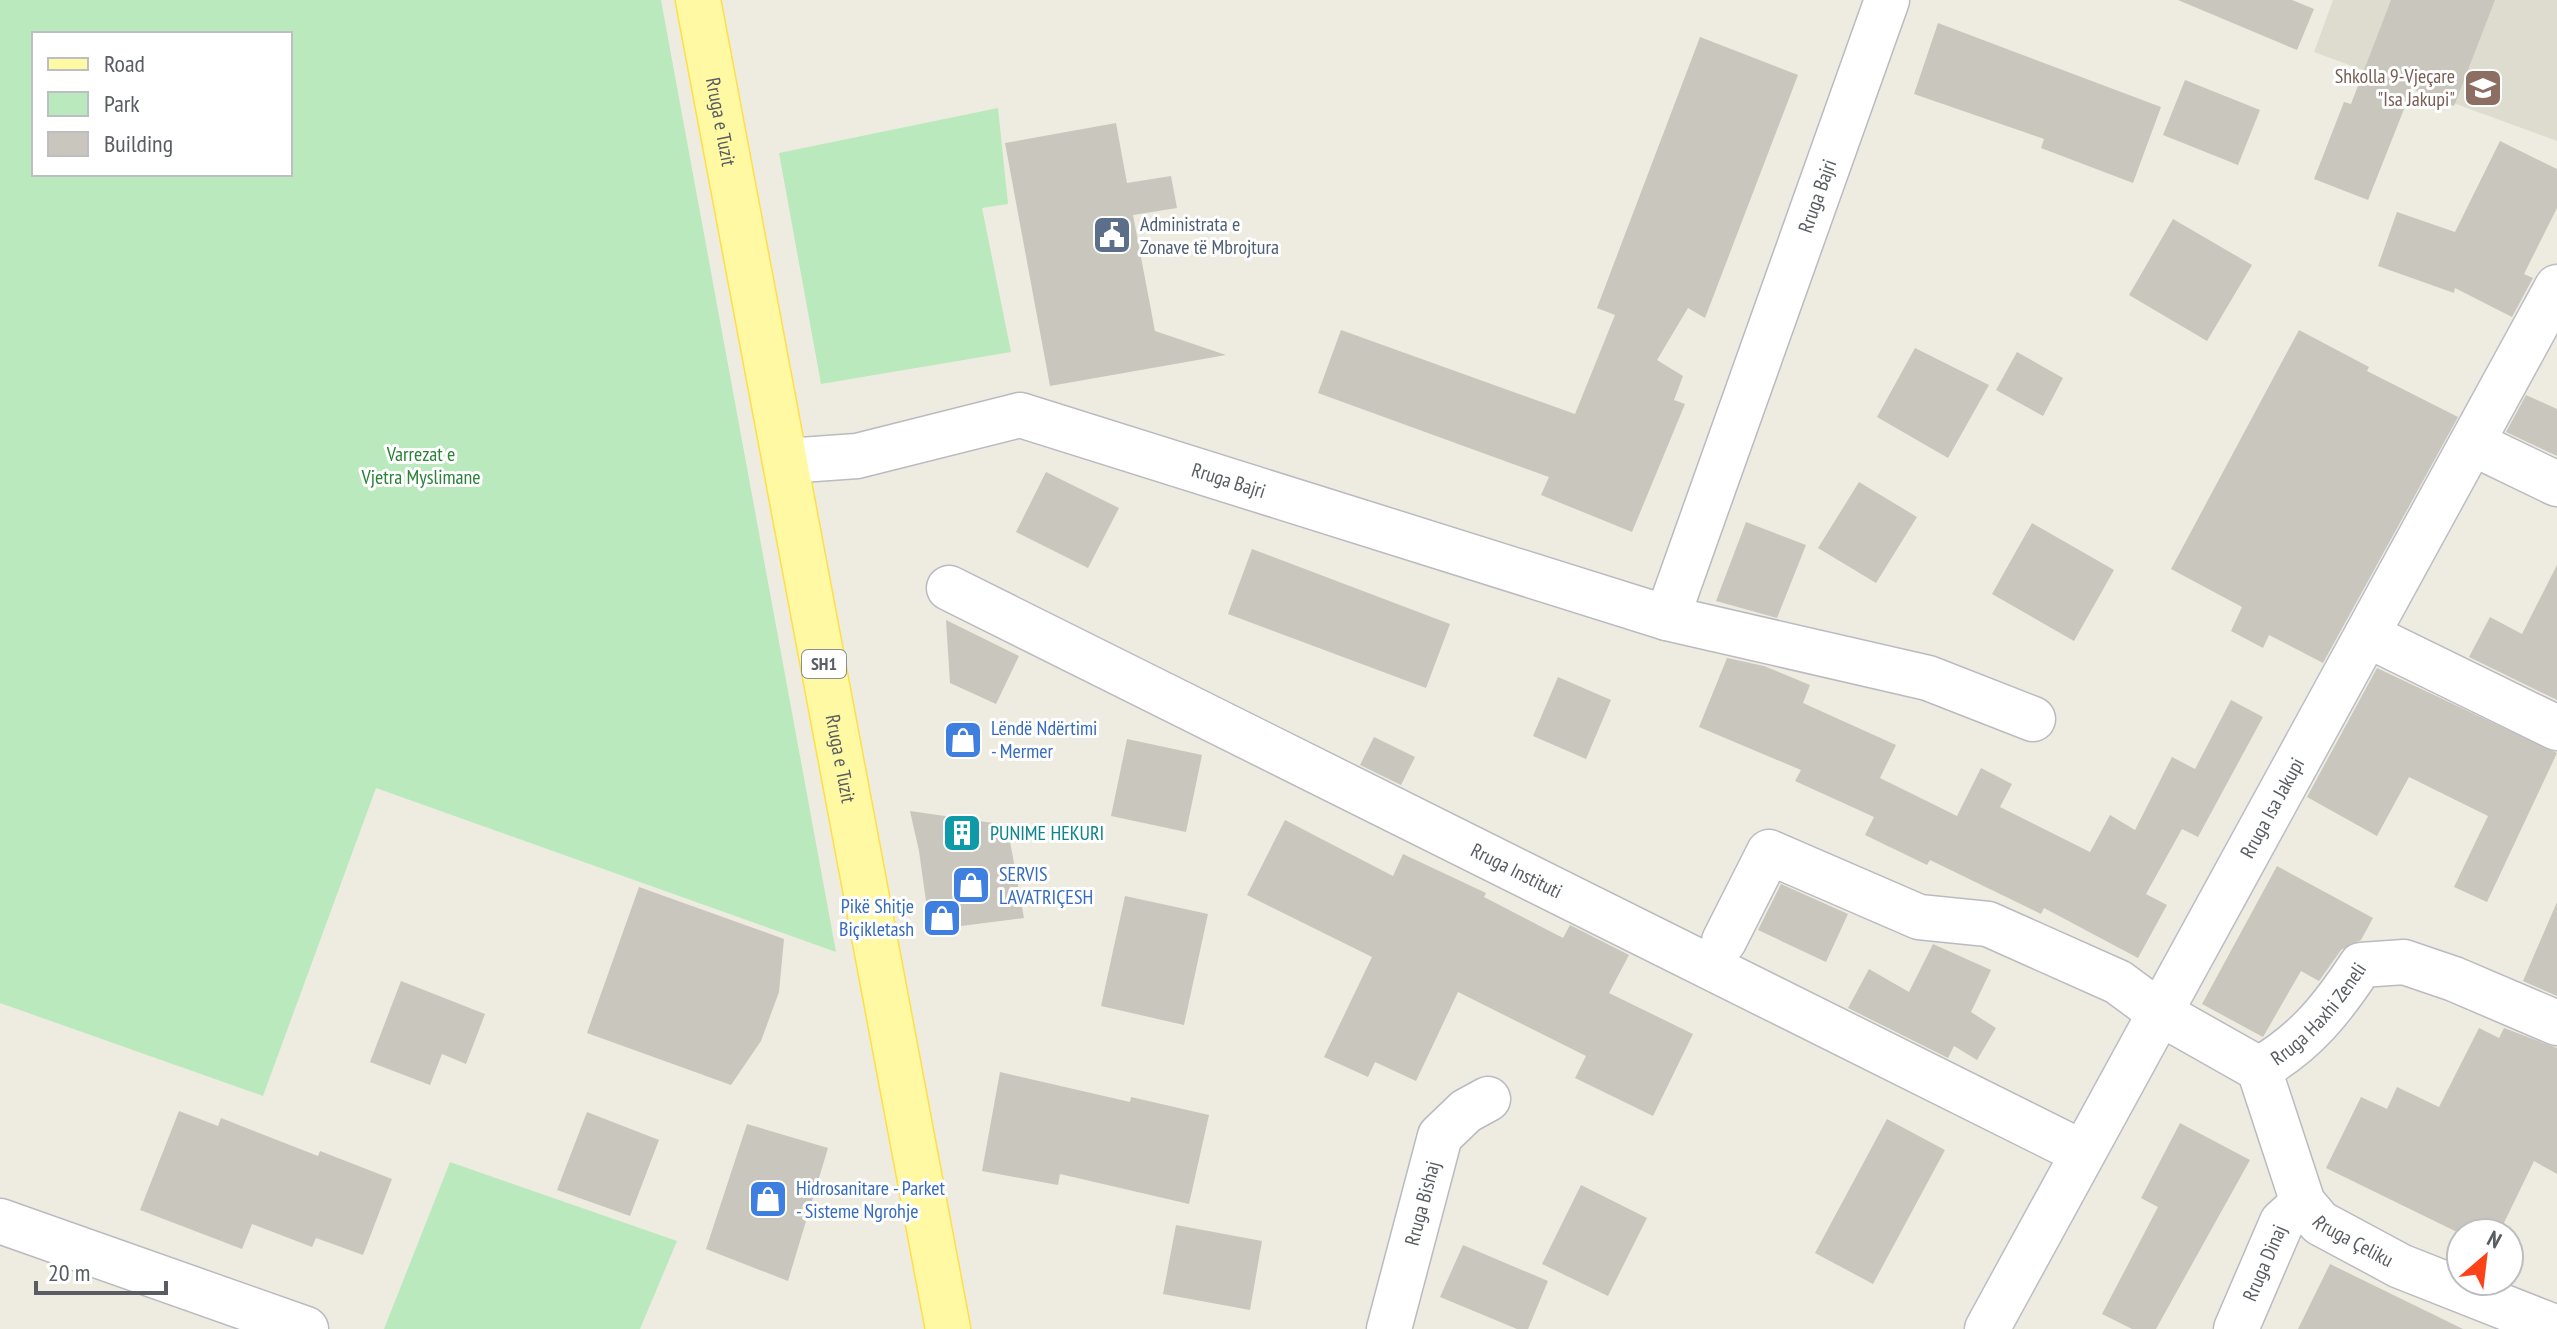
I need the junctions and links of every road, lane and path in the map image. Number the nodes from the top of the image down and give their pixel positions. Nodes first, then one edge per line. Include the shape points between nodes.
1 (698, 0) edge
2 (1887, 0) edge
3 (2550, 310) edge
4 (2472, 443) junction
5 (786, 461) junction
6 (2557, 484) edge
7 (949, 588) dead end
8 (1667, 618) junction
9 (2367, 635) junction
10 (2033, 719) dead end
11 (2557, 728) edge
12 (1724, 941) dead end
13 (2160, 1013) junction
14 (2557, 1023) edge
15 (2259, 1069) junction
16 (1488, 1099) dead end
17 (2083, 1153) junction
18 (2303, 1203) junction
19 (0, 1221) edge
20 (2557, 1328) edge
21 (306, 1329) edge
22 (948, 1329) edge
23 (1389, 1329) edge
24 (1987, 1329) edge
25 (2236, 1329) edge

1 - 5 main road, Rruga e Tuzit / SH1
2 - 8 street, Rruga Bajri
3 - 4 street, Rruga Isa Jakupi
4 - 6 street
4 - 9 street, Rruga Isa Jakupi
5 - 8 street, Rruga Bajri via 857,456 1020,415
5 - 22 main road, Rruga e Tuzit / SH1
7 - 17 street, Rruga Instituti
8 - 10 street, Rruga Bajri via 1928,678
9 - 11 street
9 - 13 street, Rruga Isa Jakupi
12 - 13 street via 1769,852 1919,917 1988,924 2118,982
13 - 15 street
13 - 17 street, Rruga Isa Jakupi
14 - 15 street, Rruga Haxhi Zeneli via 2404,962 2361,965 2331,1011 2291,1051
15 - 18 street, Rruga Çeliku
16 - 23 street, Rruga Bishaj via 1440,1136
17 - 24 street, Rruga Isa Jakupi
18 - 20 street, Rruga Çeliku via 2320,1223 2400,1266
18 - 25 street, Rruga Dinaj via 2282,1222
19 - 21 street

